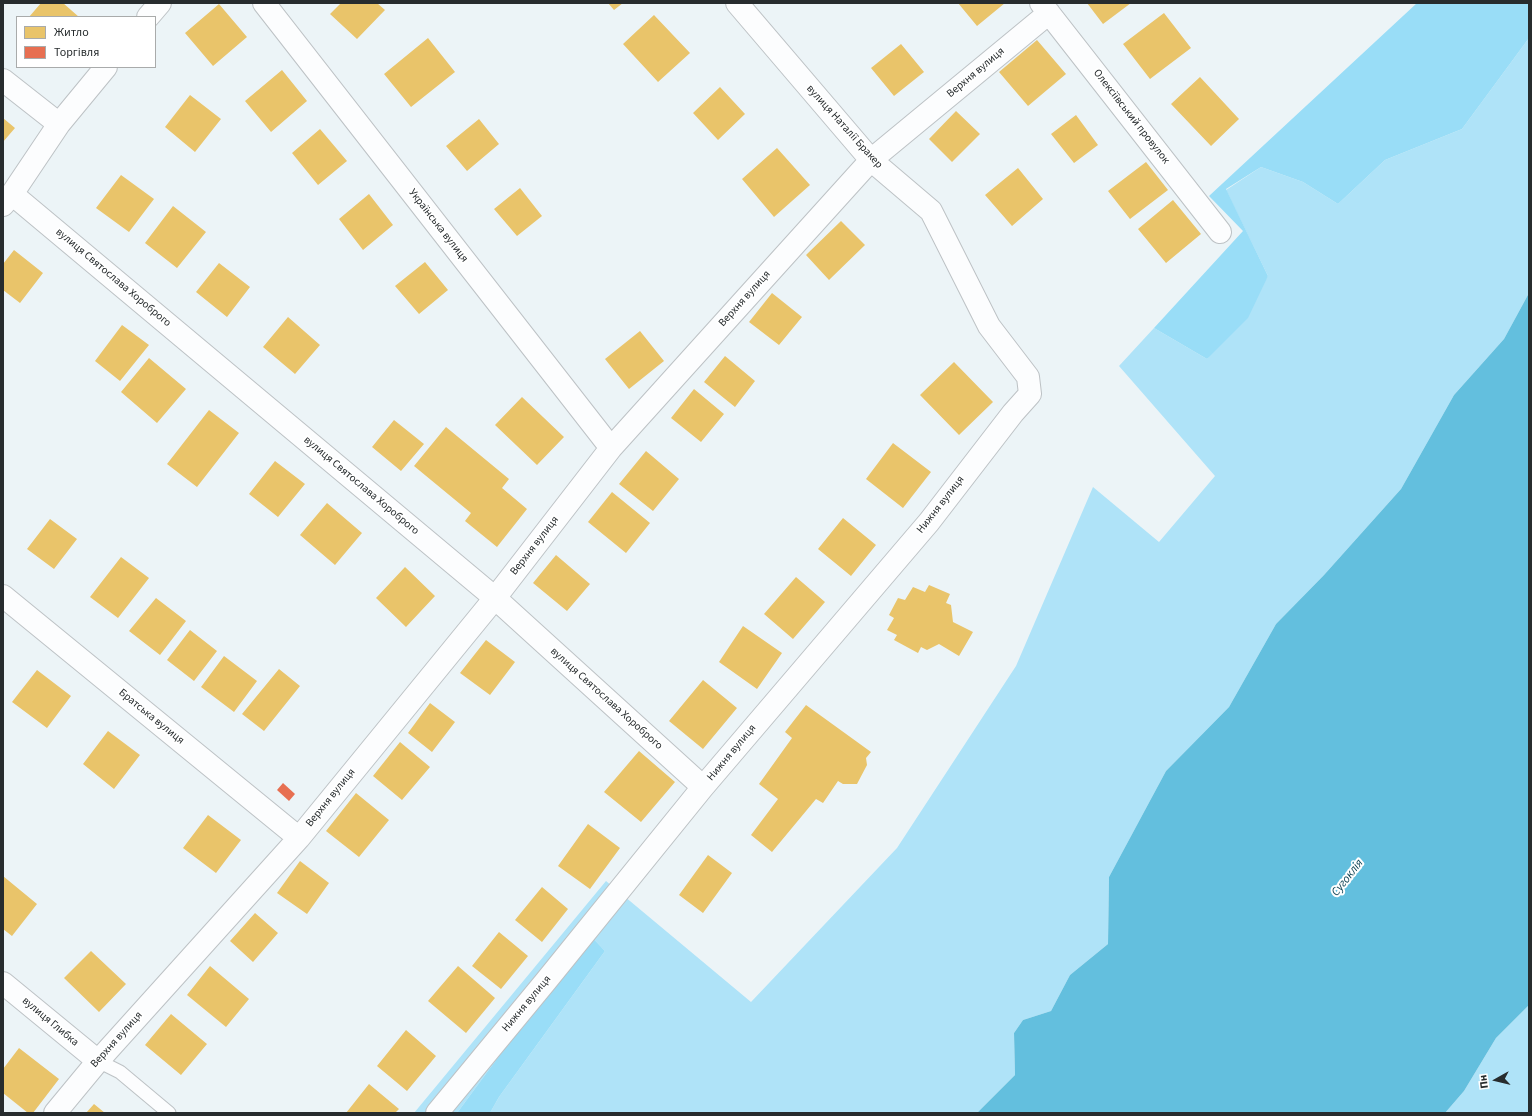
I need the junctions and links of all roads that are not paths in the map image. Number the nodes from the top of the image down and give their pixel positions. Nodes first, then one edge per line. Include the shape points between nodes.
1 (160, 3) edge
2 (264, 3) edge
3 (737, 3) edge
4 (1045, 8) edge
5 (149, 16) edge
6 (105, 68) edge
7 (3, 80) edge
8 (58, 124) junction
9 (871, 160) junction
10 (8, 199) edge
11 (1220, 232) dead end
12 (1030, 394) joint
13 (611, 448) junction
14 (3, 596) edge
15 (495, 598) junction
16 (703, 787) junction
17 (299, 838) junction
18 (3, 983) edge
19 (98, 1061) junction
20 (55, 1113) edge
21 (169, 1113) edge
22 (437, 1113) edge

1 - 5 street
2 - 13 street, Українська вулиця
3 - 9 street, вулиця Наталії Бракер
4 - 9 street, Верхня вулиця
4 - 11 street, Олексіївський провулок
6 - 8 street
7 - 8 street
8 - 10 street
9 - 12 street, вулиця Наталії Бракер via 931,211 989,326 1028,377
9 - 13 street, Верхня вулиця
10 - 15 street, вулиця Святослава Хороброго
12 - 16 street, Нижня вулиця via 929,522
13 - 15 street, Верхня вулиця
14 - 17 street, Братська вулиця
15 - 16 street, вулиця Святослава Хороброго
15 - 17 street, Верхня вулиця
16 - 22 street, Нижня вулиця
17 - 19 street, Верхня вулиця
18 - 19 street, вулиця Глибка
19 - 20 street, Верхня вулиця
19 - 21 lane via 120,1072

